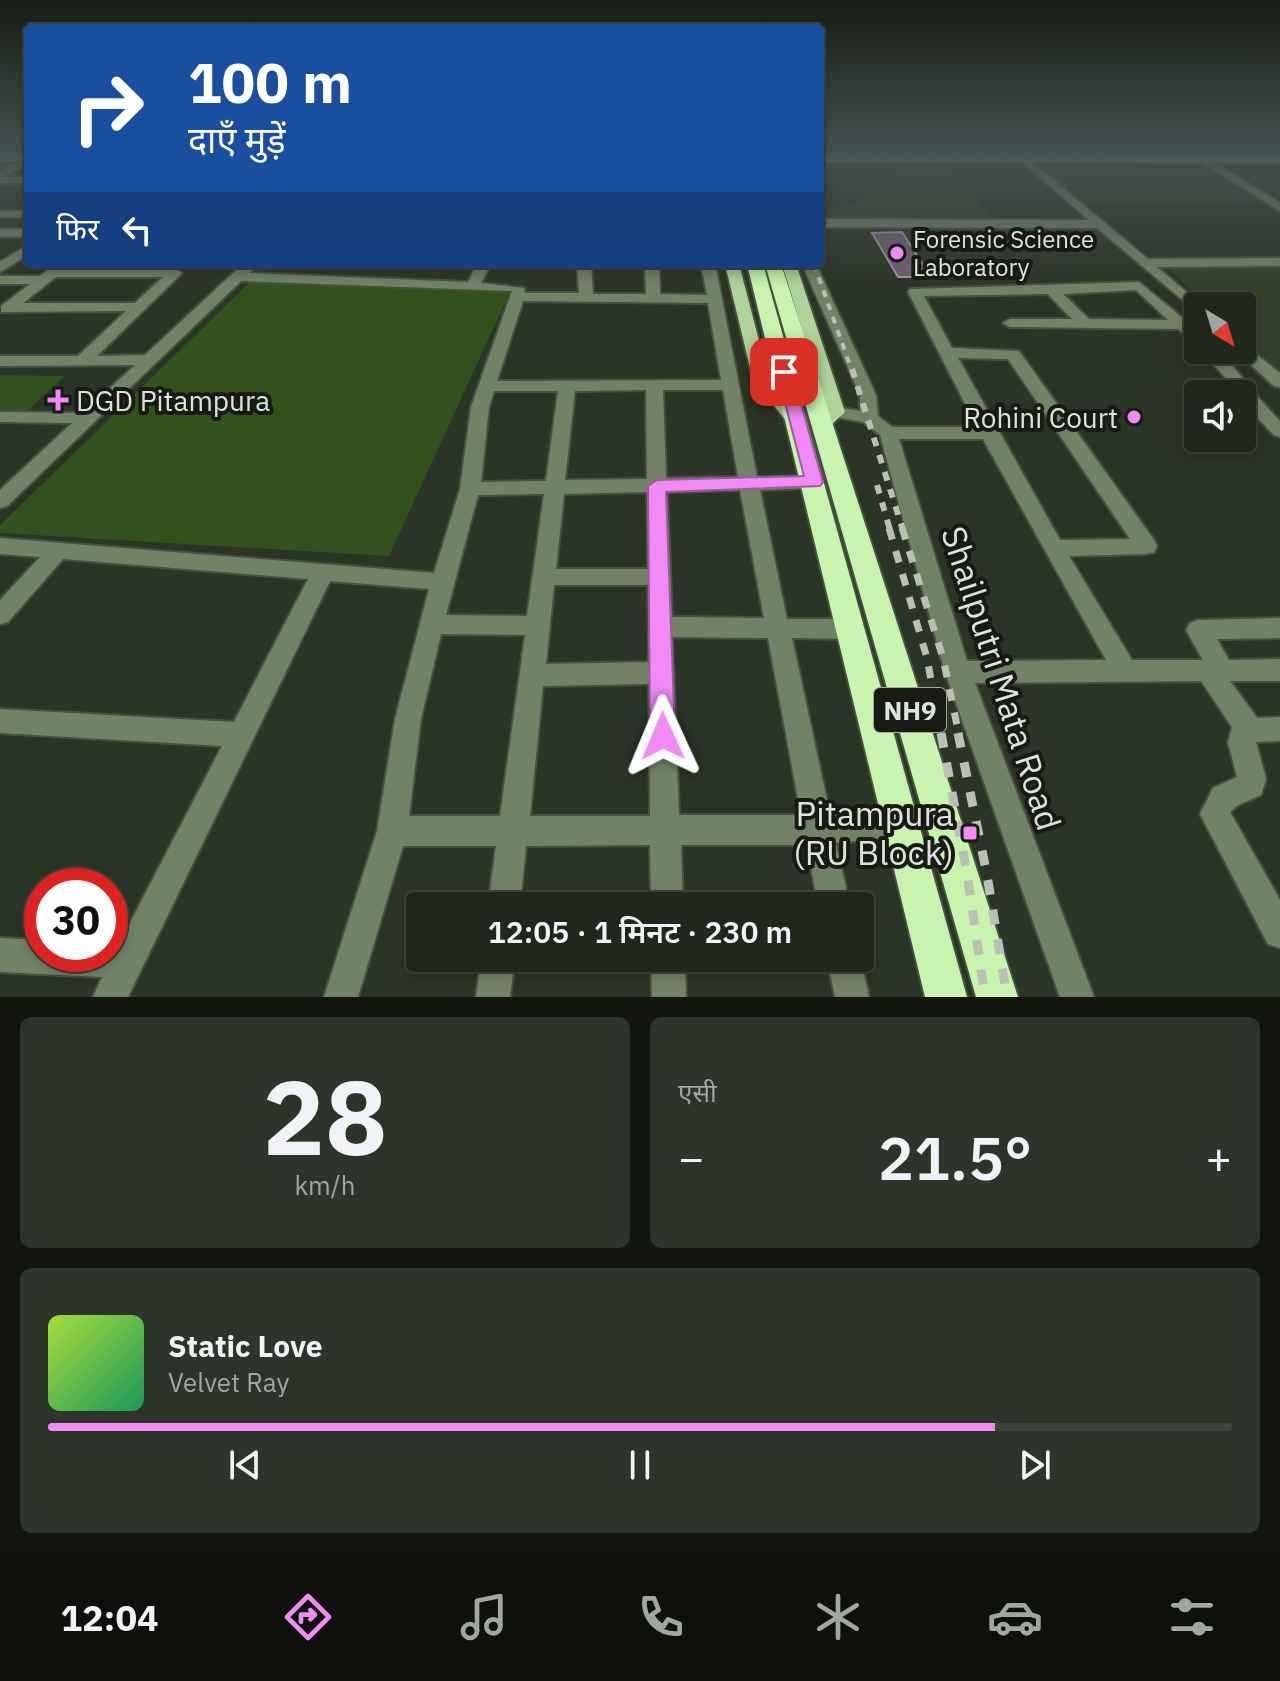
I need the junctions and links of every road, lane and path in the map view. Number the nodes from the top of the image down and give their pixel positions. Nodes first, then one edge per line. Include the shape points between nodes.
1 (1069, 198) edge
2 (0, 214) edge
3 (24, 214) edge
4 (824, 223) edge
5 (1099, 224) junction
6 (0, 233) edge
7 (24, 233) edge
8 (24, 252) edge
9 (1280, 262) edge
10 (1147, 263) junction
11 (0, 268) edge
12 (247, 268) edge
13 (310, 268) edge
14 (482, 268) edge
15 (584, 268) edge
16 (652, 268) edge
17 (709, 268) edge
18 (733, 268) edge
19 (757, 268) edge
20 (774, 268) edge
21 (790, 268) edge
22 (811, 268) edge
23 (54, 272) edge
24 (237, 277) junction
25 (0, 280) edge
26 (299, 280) junction
27 (473, 286) junction
28 (1139, 286) junction
29 (1172, 286) junction
30 (1052, 290) junction
31 (515, 292) junction
32 (1184, 297) edge
33 (586, 298) junction
34 (653, 298) junction
35 (714, 299) junction
36 (6, 307) edge
37 (138, 307) junction
38 (1184, 320) edge
39 (1010, 323) dead end
40 (1084, 323) junction
41 (1184, 324) edge
42 (947, 353) junction
43 (83, 360) junction
44 (150, 360) junction
45 (0, 361) edge
46 (1256, 361) edge
47 (1222, 364) edge
48 (1280, 382) edge
49 (730, 385) junction
50 (487, 386) junction
51 (567, 386) junction
52 (654, 386) junction
53 (0, 417) edge
54 (89, 418) junction
55 (819, 420) junction
56 (878, 426) junction
57 (1280, 431) edge
58 (989, 433) junction
59 (814, 482) junction
60 (657, 486) junction
61 (749, 486) junction
62 (555, 487) junction
63 (470, 489) junction
64 (0, 501) edge
65 (0, 546) edge
66 (1054, 548) junction
67 (58, 551) junction
68 (323, 572) junction
69 (544, 577) junction
70 (659, 577) junction
71 (442, 582) junction
72 (0, 615) edge
73 (431, 624) junction
74 (538, 626) junction
75 (777, 626) junction
76 (660, 627) junction
77 (1280, 628) edge
78 (852, 629) junction
79 (1280, 670) edge
80 (1125, 671) junction
81 (1215, 671) junction
82 (958, 672) junction
83 (661, 673) junction
84 (532, 675) junction
85 (0, 721) edge
86 (1280, 729) edge
87 (1250, 730) junction
88 (241, 735) junction
89 (901, 821) junction
90 (665, 830) junction
91 (818, 830) junction
92 (392, 831) junction
93 (513, 831) junction
94 (506, 892) edge
95 (667, 892) edge
96 (831, 892) edge
97 (1280, 932) edge
98 (0, 955) edge
99 (24, 956) edge
100 (128, 961) edge
101 (122, 972) edge
102 (496, 972) edge
103 (668, 972) edge
104 (847, 972) edge
105 (110, 997) edge
106 (341, 997) edge
107 (493, 997) edge
108 (669, 997) edge
109 (852, 997) edge
110 (946, 997) edge
111 (997, 997) edge
112 (1077, 997) edge

1 - 5 street
2 - 3 street
4 - 5 street
5 - 10 street
6 - 7 street
8 - 11 street
9 - 10 street
10 - 29 street
12 - 24 street
13 - 26 street
14 - 27 street
15 - 33 street
16 - 34 street
17 - 35 street
18 - 55 main road via 761,380
19 - 55 highway, NH9
20 - 55 highway, NH9
21 - 55 main road
22 - 56 street, Shailputri Mata Road
23 - 25 street
23 - 36 street
23 - 37 street via 175,273
24 - 26 street
24 - 44 street
26 - 27 street
27 - 31 street
28 - 29 street
28 - 30 street
28 - 38 street
29 - 32 street
30 - 40 street
30 - 42 street via 915,292
31 - 33 street
31 - 50 street
33 - 34 street
34 - 35 street
35 - 49 street
36 - 37 street
37 - 43 street
39 - 40 street
40 - 41 street
42 - 58 street
42 - 66 street via 1013,354 1146,546
43 - 44 street
43 - 45 street
44 - 54 street
46 - 48 street
47 - 57 street
49 - 52 street
49 - 61 street
50 - 51 street
50 - 63 street
51 - 52 street
51 - 62 street
52 - 60 street
53 - 54 street
54 - 64 street
55 - 56 street
55 - 59 highway, NH9
55 - 111 highway, NH9
56 - 58 street
56 - 82 street, Shailputri Mata Road
58 - 66 street
59 - 61 street
59 - 78 highway, NH9
60 - 61 street
60 - 62 street
60 - 70 street
61 - 75 street
62 - 63 street
62 - 69 street
63 - 71 street
65 - 67 street
66 - 80 street
67 - 68 street
67 - 72 street
68 - 71 street
68 - 88 street
69 - 70 street
69 - 74 street
70 - 76 street
71 - 73 street
73 - 74 street
73 - 92 street via 408,719
74 - 84 street
75 - 76 street
75 - 78 street
75 - 91 street
76 - 83 street
77 - 81 street via 1198,630
78 - 89 highway, NH9
79 - 81 street
80 - 81 street
80 - 82 street
81 - 87 street
82 - 112 street, Shailputri Mata Road
83 - 84 street
83 - 90 street
84 - 93 street
85 - 88 street
86 - 87 street
87 - 97 street via 1242,735 1241,744 1251,785 1227,793 1217,802 1215,814
88 - 100 street
89 - 91 street
89 - 110 highway, NH9
90 - 91 street
90 - 93 street
90 - 95 street
91 - 96 street
92 - 93 street
92 - 106 street
93 - 94 street
98 - 99 street
101 - 105 street
102 - 107 street
103 - 108 street
104 - 109 street

